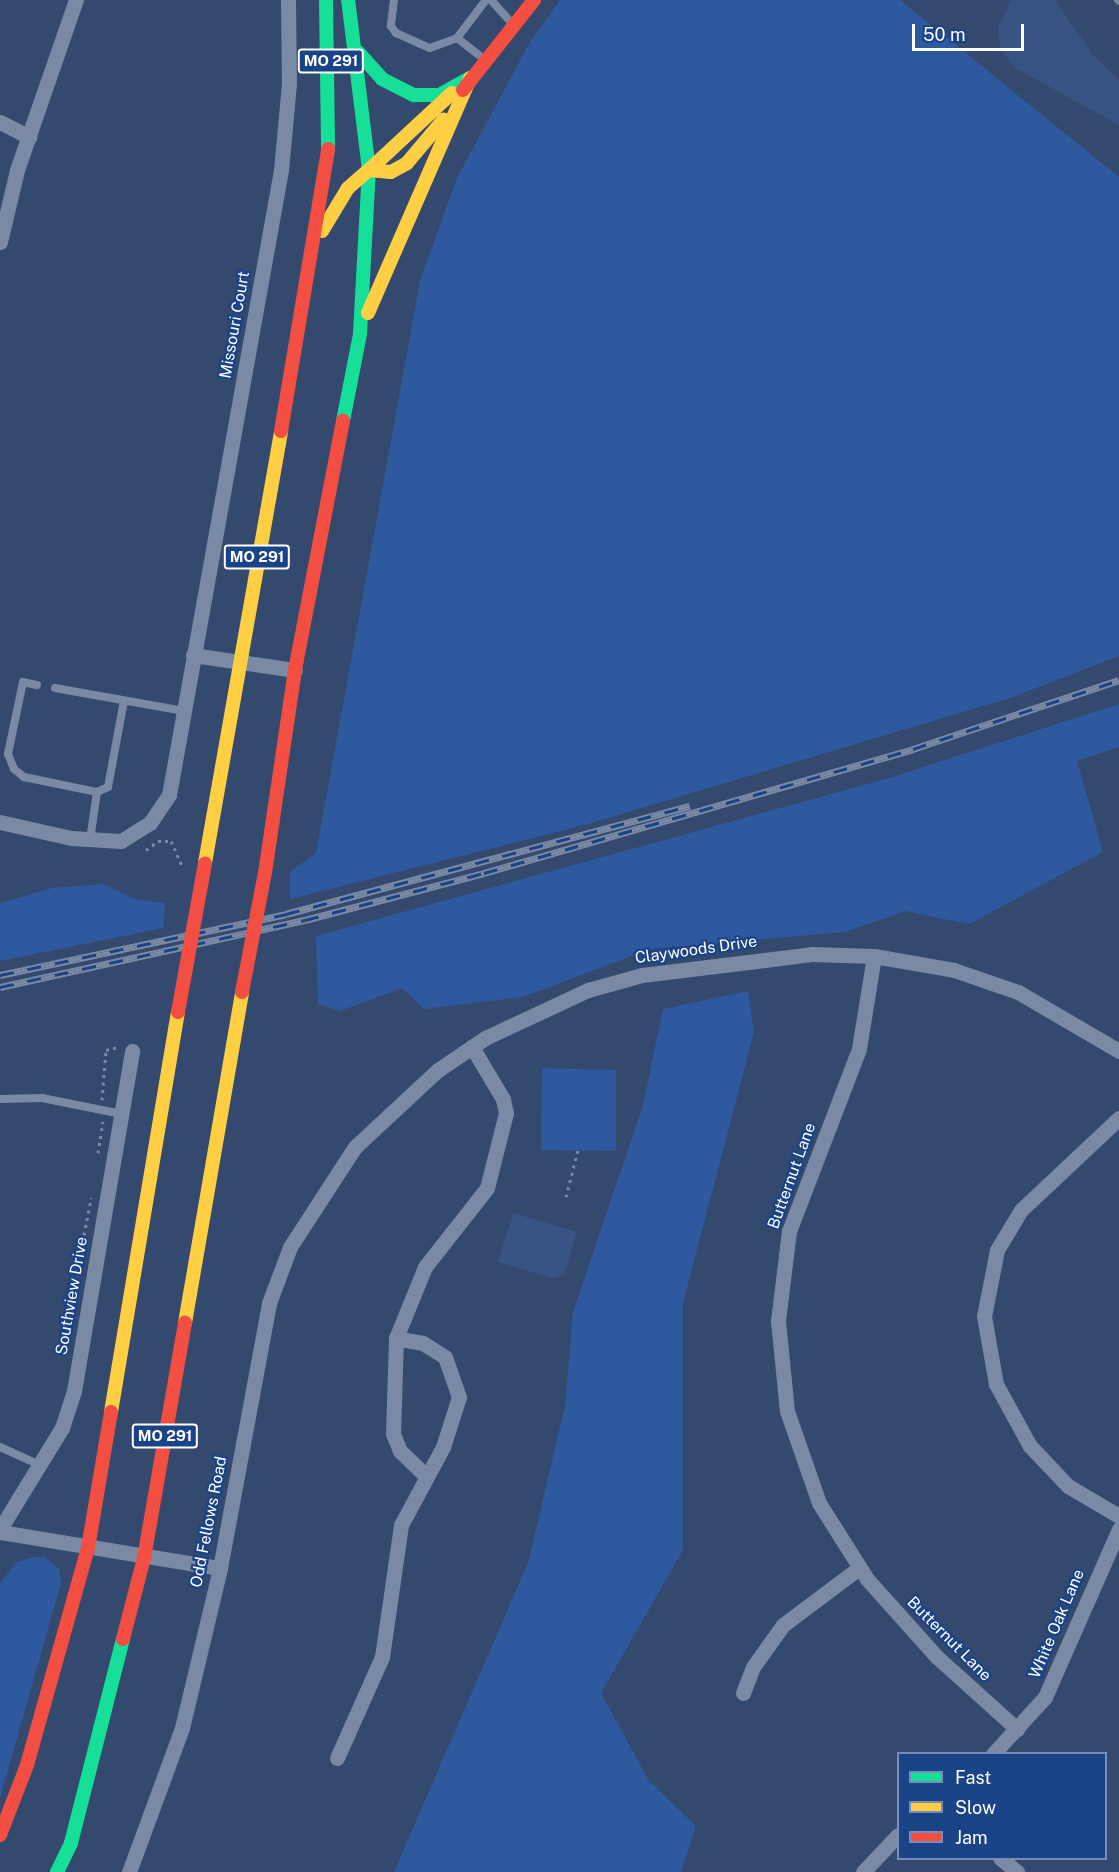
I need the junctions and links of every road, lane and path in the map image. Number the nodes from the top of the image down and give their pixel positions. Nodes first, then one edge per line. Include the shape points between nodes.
1 (76, 0) edge
2 (288, 0) edge
3 (326, 0) edge
4 (348, 0) edge
5 (394, 0) edge
6 (488, 0) edge
7 (534, 0) edge
8 (514, 25) junction
9 (457, 38) junction
10 (358, 52) junction
11 (485, 60) junction
12 (470, 78) junction
13 (0, 122) edge
14 (331, 123) junction
15 (29, 137) junction
16 (369, 170) junction
17 (0, 242) edge
18 (313, 252) junction
19 (360, 334) junction
20 (193, 655) junction
21 (238, 661) junction
22 (295, 670) junction
23 (37, 685) dead end
24 (55, 688) dead end
25 (124, 701) junction
26 (184, 711) junction
27 (98, 792) junction
28 (0, 822) edge
29 (90, 840) junction
30 (146, 850) dead end
31 (184, 873) dead end
32 (874, 956) junction
33 (472, 1047) junction
34 (132, 1051) joint
35 (1119, 1051) edge
36 (0, 1098) edge
37 (104, 1110) junction
38 (121, 1114) junction
39 (1119, 1118) edge
40 (578, 1150) dead end
41 (96, 1165) dead end
42 (328, 1183) joint
43 (93, 1187) dead end
44 (566, 1197) dead end
45 (84, 1238) dead end
46 (396, 1338) junction
47 (0, 1446) edge
48 (40, 1465) junction
49 (426, 1476) junction
50 (1119, 1516) edge
51 (1119, 1529) edge
52 (0, 1531) edge
53 (88, 1548) junction
54 (144, 1558) junction
55 (220, 1568) junction
56 (859, 1568) junction
57 (743, 1693) dead end
58 (1017, 1729) junction
59 (995, 1752) edge
60 (337, 1758) dead end
61 (0, 1835) edge
62 (897, 1836) edge
63 (1002, 1860) edge
64 (57, 1872) edge
65 (129, 1872) edge
66 (863, 1872) edge
67 (1017, 1872) edge

1 - 15 street
2 - 20 street, Missouri Court via 290,60 281,171
3 - 14 main road, MO 291
4 - 10 main road, MO 291
5 - 9 lane via 391,26 396,33 430,48
6 - 8 lane
6 - 9 lane
7 - 8 main road
8 - 11 main road
9 - 11 lane
10 - 12 main road via 382,79 414,95 438,95
10 - 16 main road, MO 291
11 - 12 main road
12 - 16 main road
12 - 16 main road via 433,136 407,163 391,172
12 - 19 main road
13 - 15 street
14 - 16 main road via 349,160
14 - 18 main road, MO 291
15 - 17 street
16 - 18 main road via 334,207
16 - 19 main road, MO 291
18 - 21 main road, MO 291
19 - 22 main road, MO 291
20 - 21 street
20 - 26 street, Missouri Court
21 - 22 street
21 - 53 main road, MO 291, bridge
22 - 54 main road, MO 291, bridge via 265,873
23 - 27 lane via 23,682 8,754 14,769 24,777
24 - 25 lane
25 - 26 lane
25 - 27 lane via 108,788
26 - 29 street, Missouri Court via 171,787 159,812 121,841
27 - 29 lane
28 - 29 street, Missouri Court
30 - 31 path via 158,841 171,842
32 - 33 street, Claywoods Drive via 812,954 642,975 535,1012
32 - 35 street, Claywoods Drive via 954,970 1018,992
32 - 56 street, Butternut Lane via 859,1048 789,1231 778,1321 787,1411 800,1458 819,1503
33 - 42 street, Claywoods Drive via 394,1107
33 - 46 street via 503,1099 506,1113 487,1188 425,1267
34 - 37 path via 120,1046 106,1050 99,1088
34 - 38 street, Southview Drive
36 - 37 lane via 42,1098
37 - 38 lane
37 - 41 path
38 - 48 street, Southview Drive via 74,1391 62,1428
39 - 50 street via 1021,1210 998,1250 984,1316 996,1384 1029,1446 1068,1486
40 - 44 path
42 - 55 street, Odd Fellows Road via 290,1247 269,1303
43 - 45 path
46 - 49 street via 393,1434 400,1451
46 - 49 street via 435,1349 458,1384 452,1425
47 - 48 lane
48 - 52 street, Southview Drive
49 - 60 street via 408,1507 396,1545 382,1657
51 - 58 street, White Oak Lane via 1045,1697
52 - 53 street
53 - 54 street
53 - 61 main road, MO 291 via 27,1765
54 - 55 street
54 - 64 main road, MO 291 via 71,1843
55 - 65 street, Odd Fellows Road via 182,1728
56 - 57 street via 783,1624 753,1667
56 - 58 street, Butternut Lane via 937,1657
58 - 59 street, White Oak Lane
62 - 66 street
63 - 67 street

